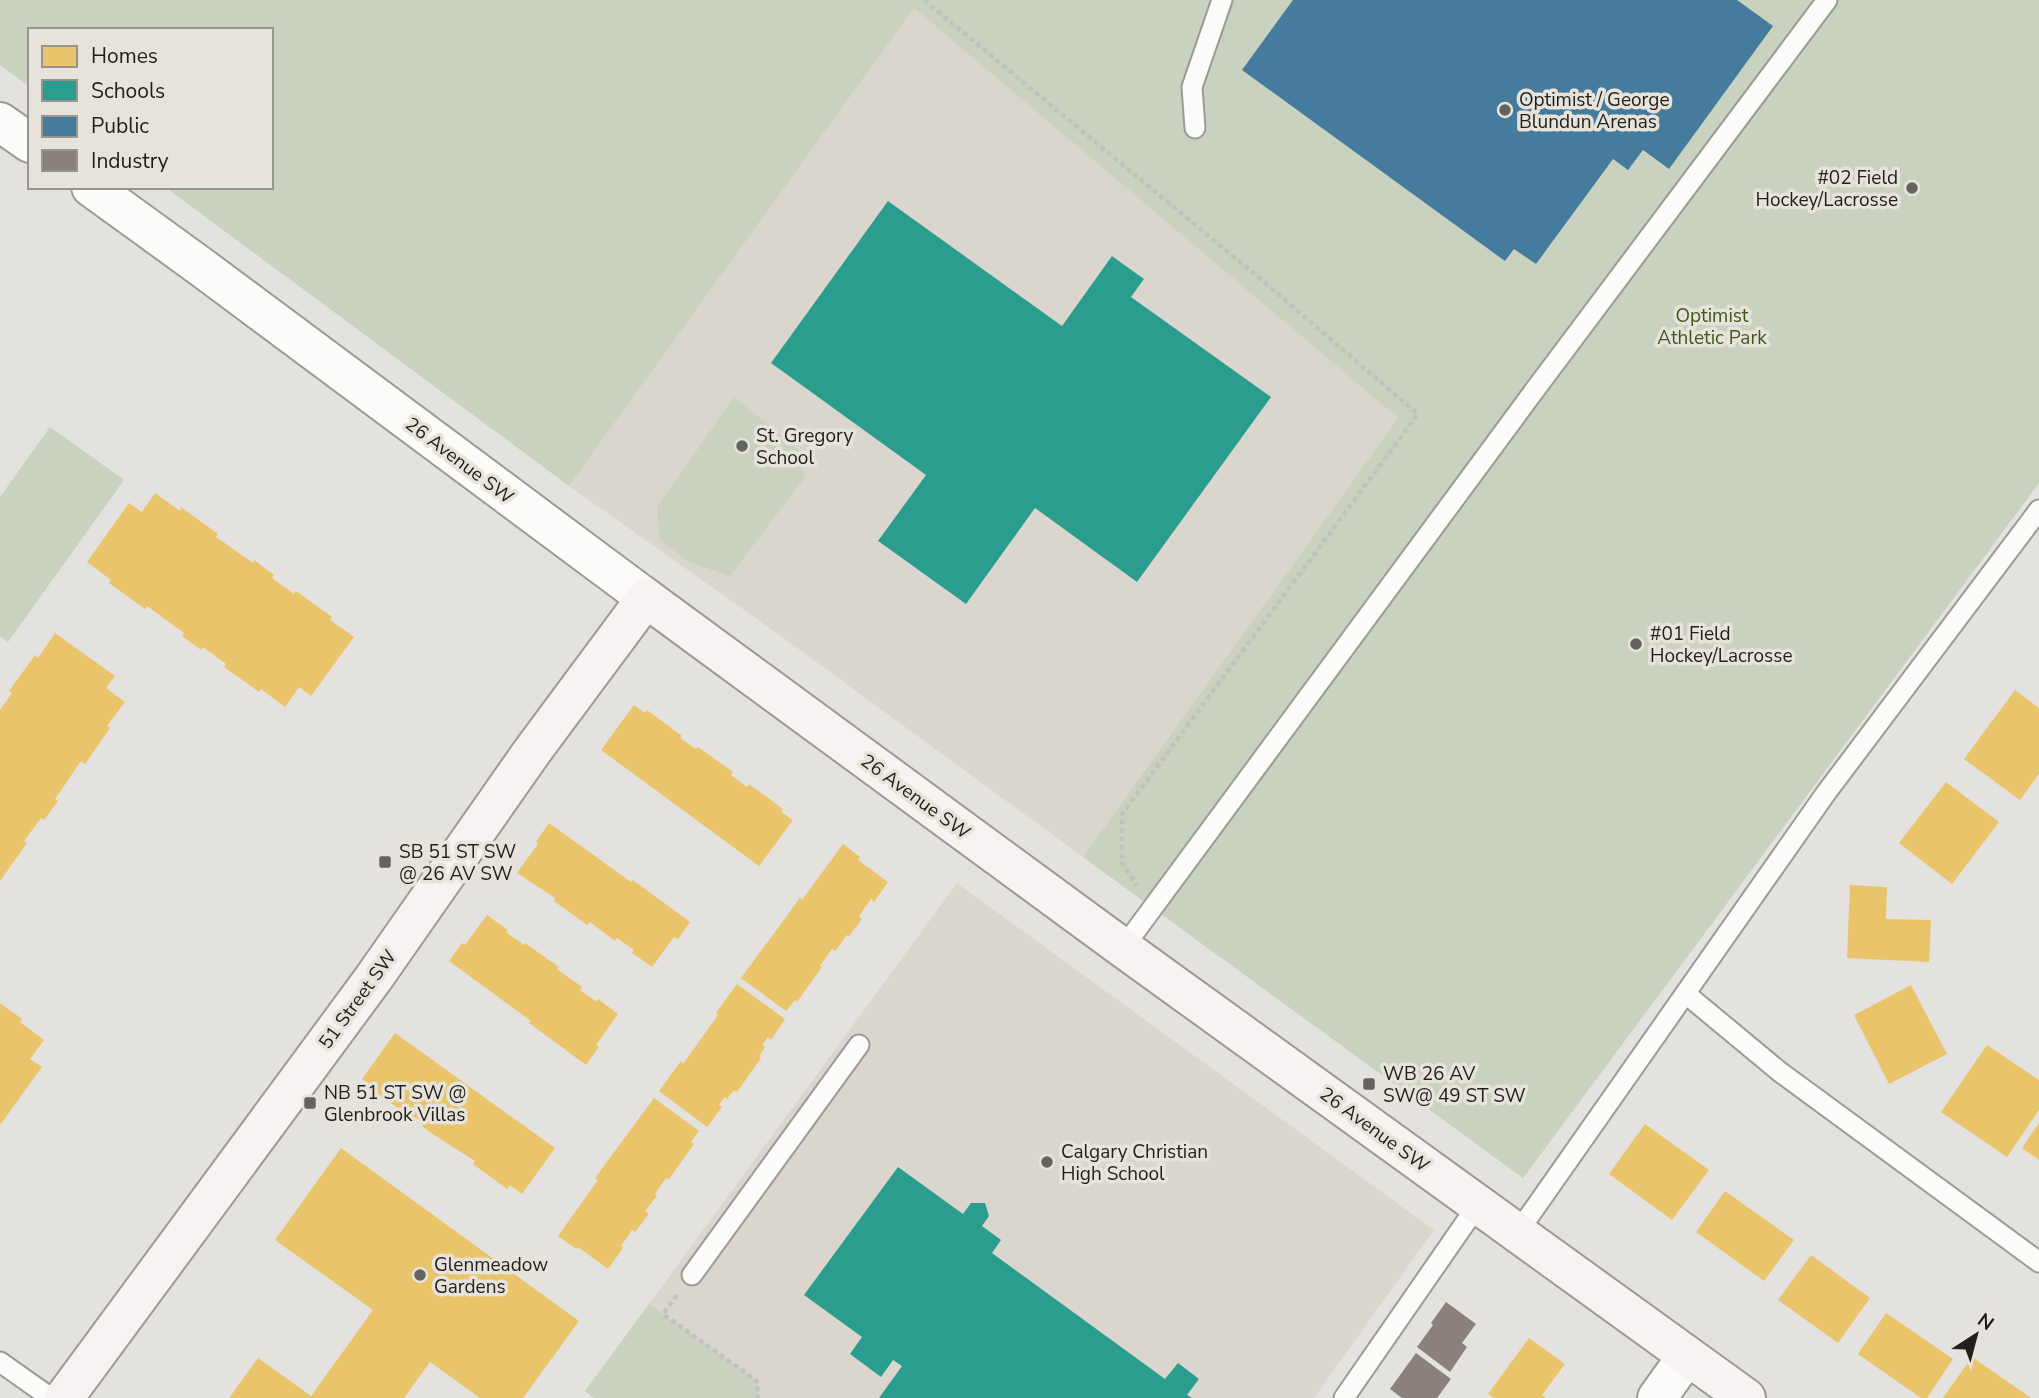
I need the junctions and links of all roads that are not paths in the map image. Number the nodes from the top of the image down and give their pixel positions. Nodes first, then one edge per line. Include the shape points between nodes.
1 (1222, 0) edge
2 (1827, 0) edge
3 (0, 122) edge
4 (1195, 128) dead end
5 (28, 142) edge
6 (94, 189) edge
7 (2039, 510) edge
8 (646, 598) junction
9 (1123, 948) junction
10 (1686, 994) junction
11 (859, 1045) dead end
12 (1479, 1203) junction
13 (1518, 1233) junction
14 (2039, 1262) edge
15 (692, 1275) road end
16 (1687, 1356) junction
17 (0, 1362) edge
18 (51, 1398) edge
19 (64, 1398) edge
20 (1344, 1398) edge
21 (1657, 1398) edge
22 (1746, 1398) edge

1 - 4 lane via 1192,87
2 - 9 lane
3 - 5 street
6 - 8 street, 26 Avenue SW
7 - 10 lane via 1826,793
8 - 9 street, 26 Avenue SW
8 - 19 street, 51 Street SW
9 - 12 street, 26 Avenue SW
10 - 13 lane
10 - 14 lane via 1780,1072
11 - 15 lane
12 - 13 street, 26 Avenue SW
12 - 20 lane
13 - 16 street, 26 Avenue SW
16 - 21 street
16 - 22 street, 26 Avenue SW
17 - 18 lane

